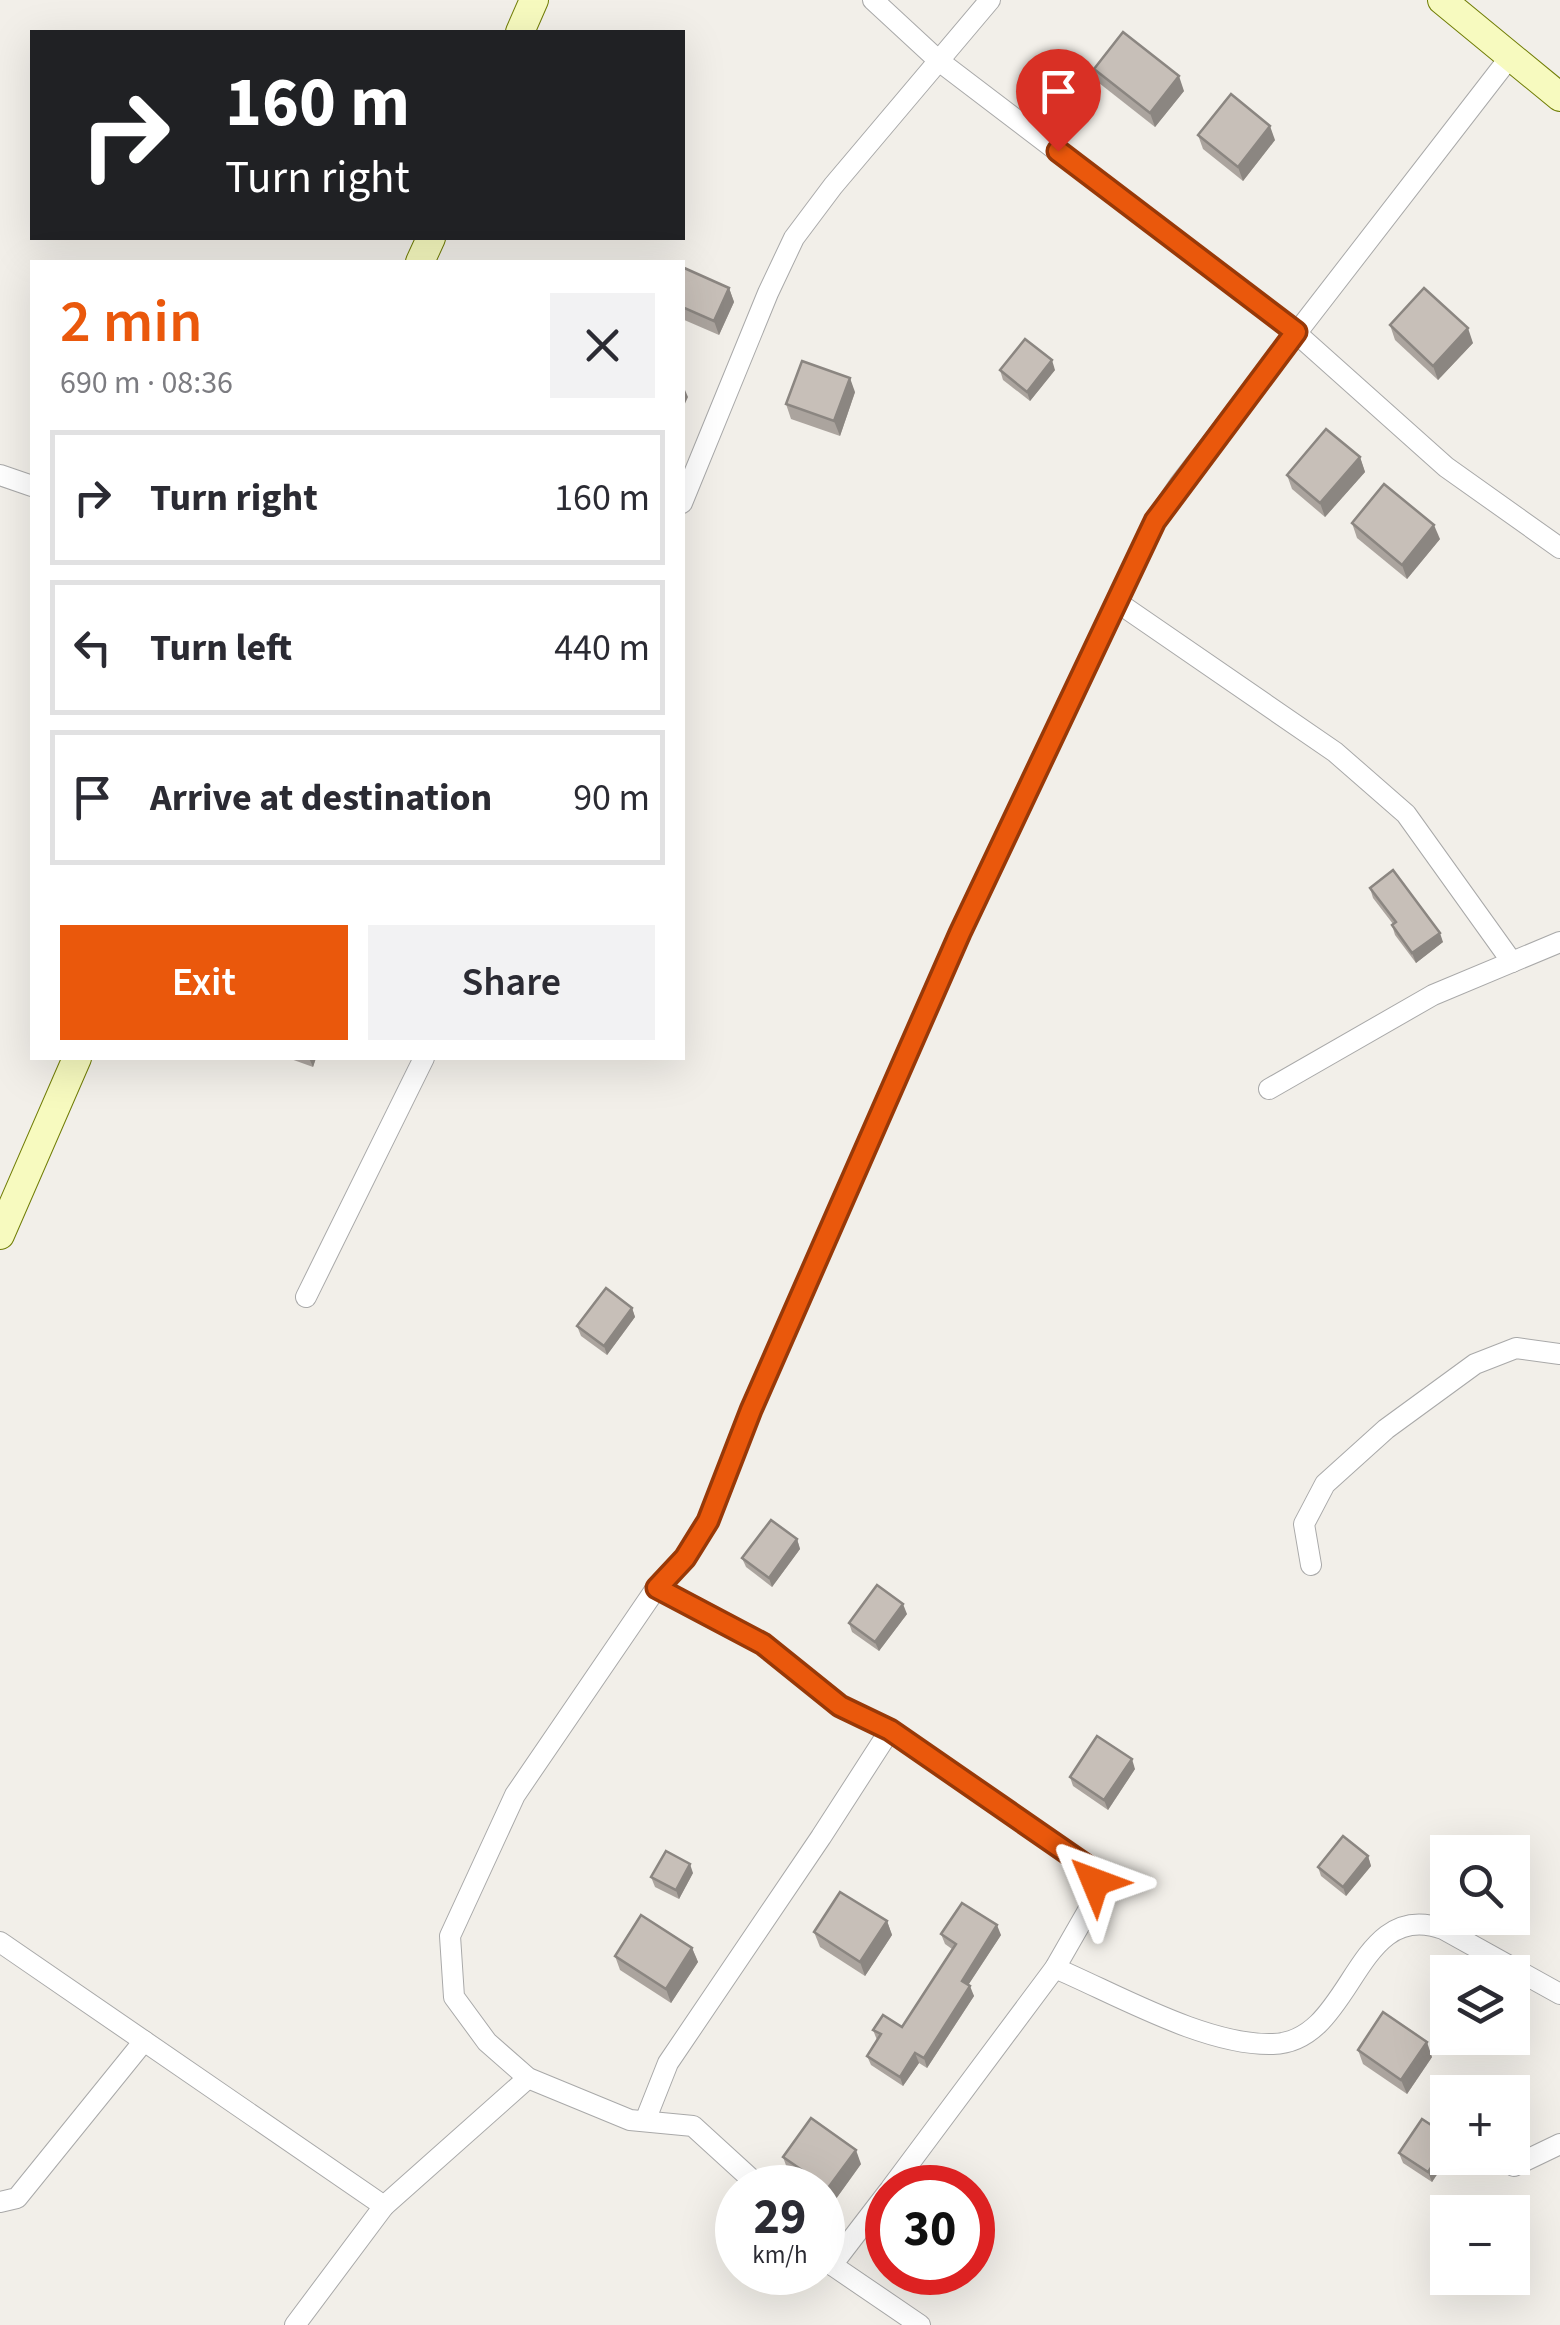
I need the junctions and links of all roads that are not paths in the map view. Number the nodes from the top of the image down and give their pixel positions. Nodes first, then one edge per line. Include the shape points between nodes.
1 (534, 0) edge
2 (873, 0) edge
3 (990, 0) edge
4 (1442, 0) edge
5 (521, 30) edge
6 (1510, 57) junction
7 (939, 60) junction
8 (1560, 97) edge
9 (1296, 332) junction
10 (0, 475) edge
11 (30, 485) edge
12 (685, 496) edge
13 (1560, 548) edge
14 (1117, 602) junction
15 (1560, 942) edge
16 (1512, 962) junction
17 (76, 1060) edge
18 (423, 1060) edge
19 (1268, 1090) dead end
20 (0, 1235) edge
21 (306, 1297) dead end
22 (1560, 1354) edge
23 (1312, 1566) dead end
24 (657, 1588) junction
25 (890, 1730) junction
26 (0, 1942) edge
27 (1056, 1968) junction
28 (1560, 1994) edge
29 (144, 2041) junction
30 (528, 2078) junction
31 (645, 2121) junction
32 (1560, 2144) edge
33 (1530, 2158) edge
34 (736, 2165) edge
35 (908, 2165) edge
36 (0, 2202) edge
37 (384, 2206) junction
38 (865, 2217) edge
39 (845, 2239) edge
40 (845, 2272) edge
41 (295, 2325) edge
42 (920, 2325) edge

1 - 5 street
2 - 7 street
3 - 7 street
4 - 6 street
6 - 8 street
6 - 9 street
7 - 9 street
7 - 12 street via 794,238
9 - 13 street via 1446,468
9 - 14 street via 1155,521
10 - 11 street
14 - 16 street via 1335,752 1406,814
14 - 24 street via 960,933 708,1521
15 - 16 street
16 - 19 street via 1433,994
17 - 20 street
18 - 21 street
22 - 23 street via 1516,1348 1475,1364 1386,1430 1325,1484 1304,1524
24 - 25 street via 763,1644 840,1706
24 - 30 street via 515,1795 450,1936 454,1996 487,2042
25 - 27 street via 1088,1867 1094,1900
25 - 31 street via 668,2063
26 - 29 street
27 - 28 street via 1210,2035 1274,2044 1302,2038 1326,2018 1371,1949 1404,1924 1426,1922
27 - 35 street
29 - 36 street via 18,2198
29 - 37 street
30 - 31 street
30 - 37 street
31 - 34 street via 693,2126
32 - 33 street
37 - 41 street
38 - 39 street
40 - 42 street

